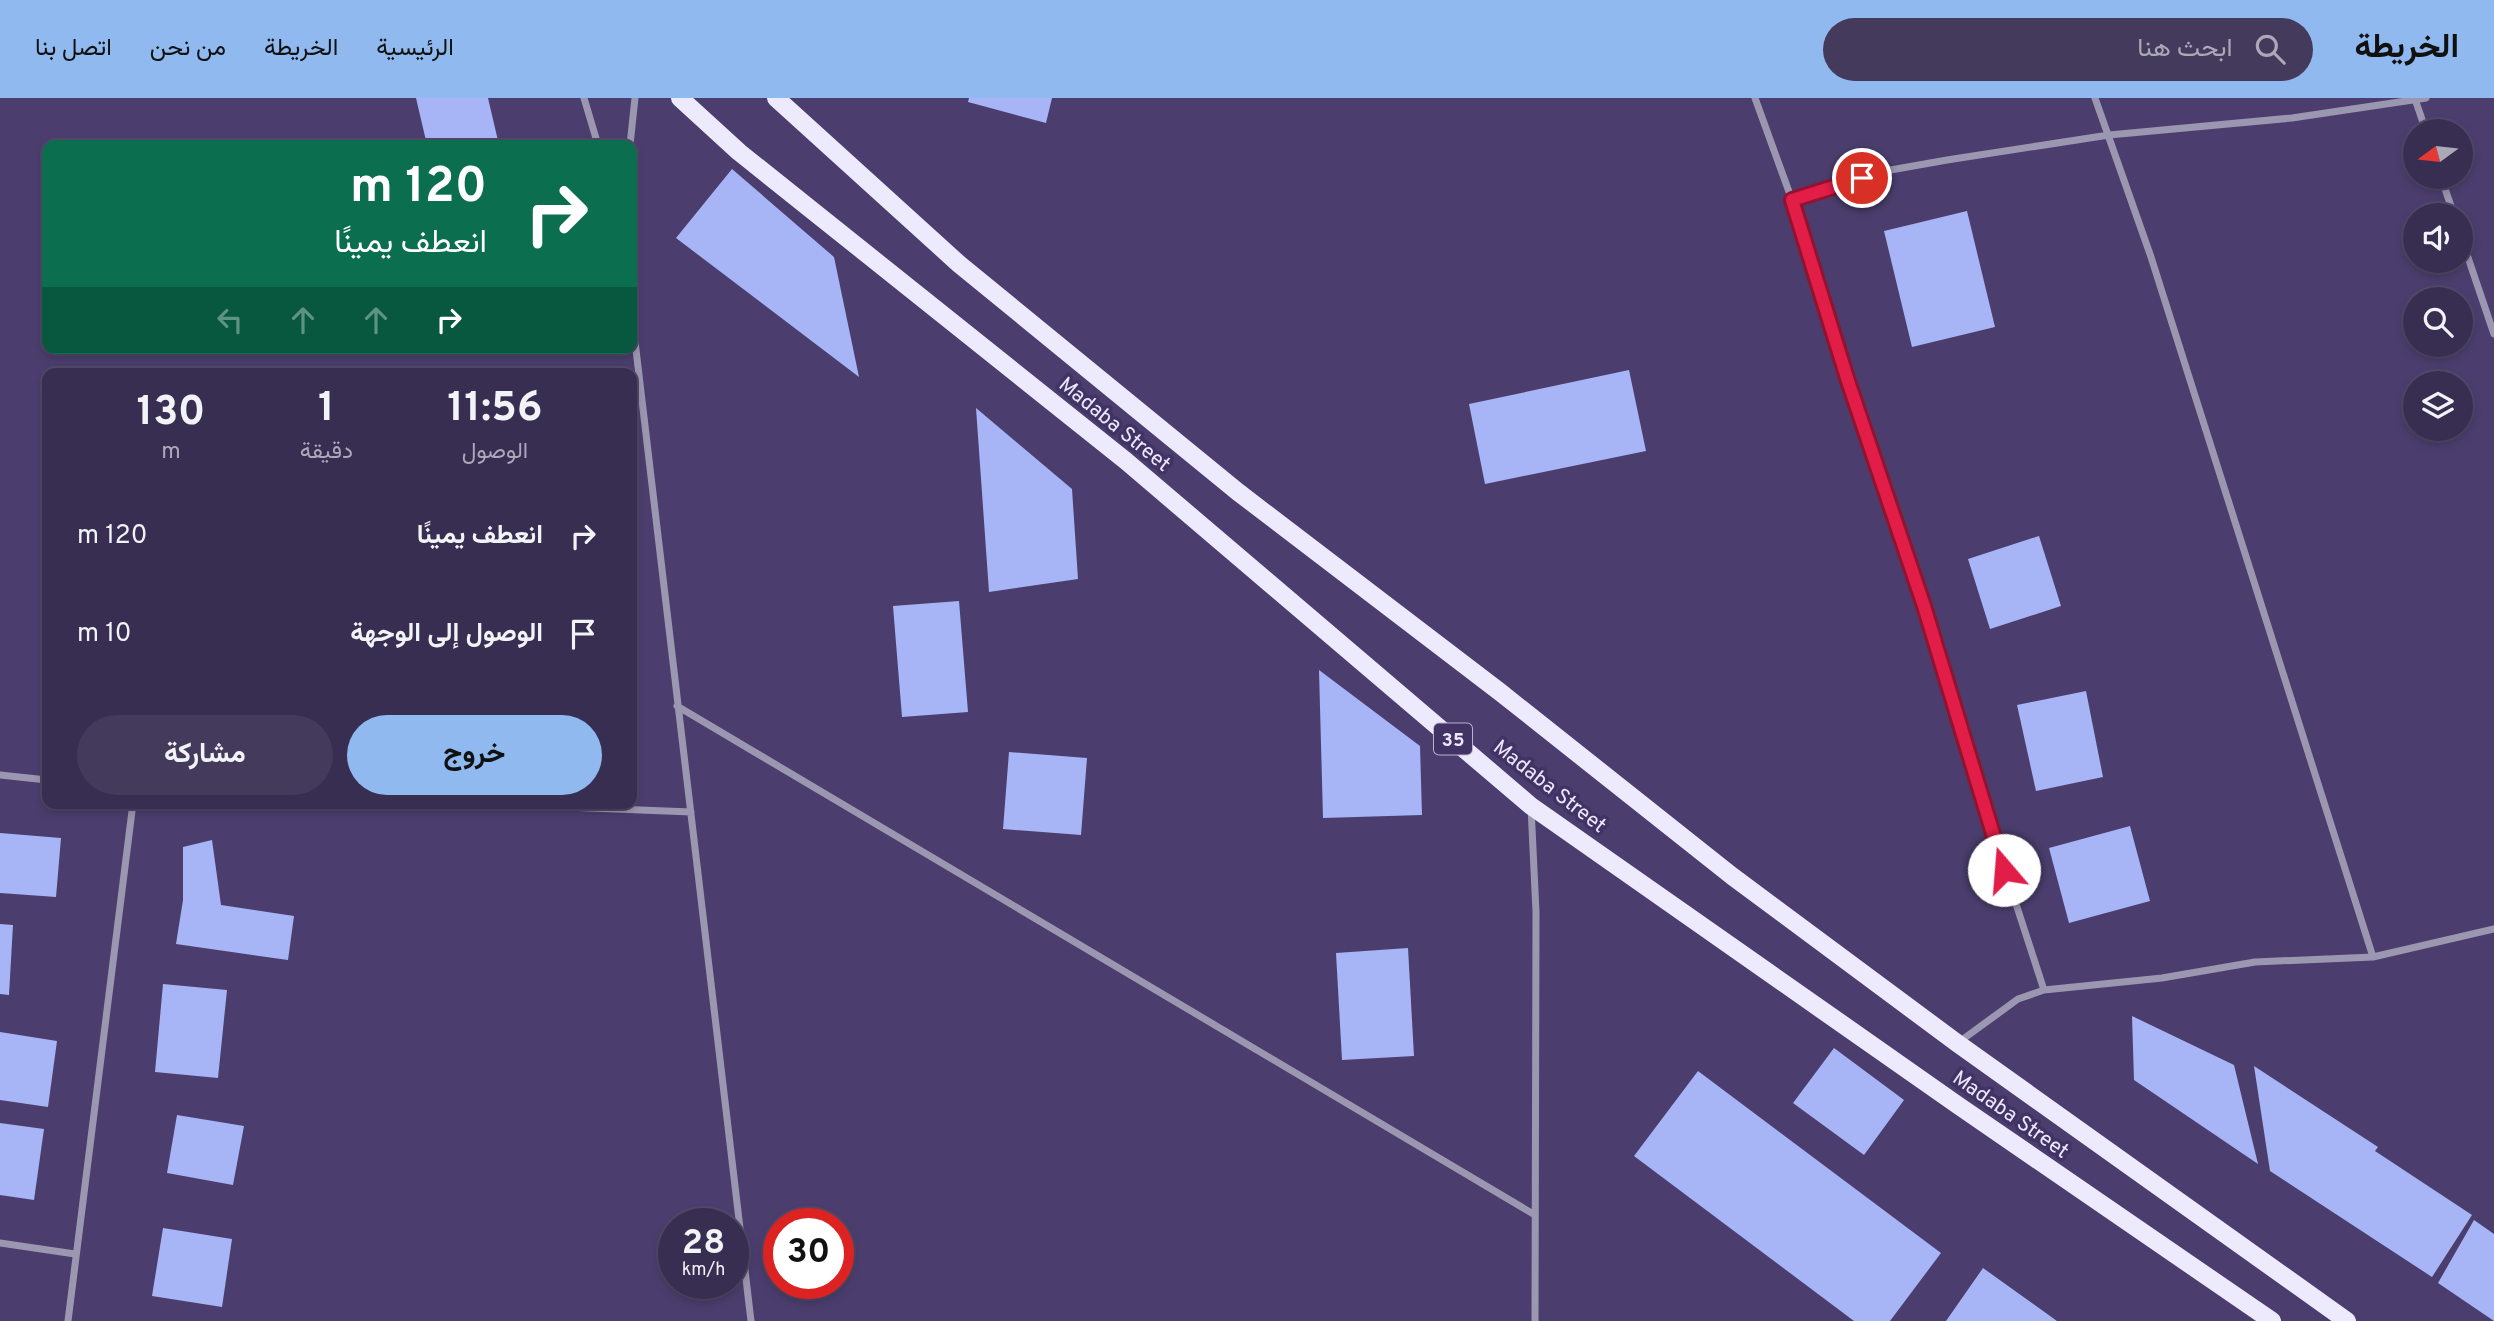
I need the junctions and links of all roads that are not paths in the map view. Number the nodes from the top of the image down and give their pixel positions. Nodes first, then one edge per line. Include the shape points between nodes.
1 (584, 98) edge
2 (635, 98) edge
3 (681, 98) edge
4 (776, 98) edge
5 (1755, 98) edge
6 (2095, 98) edge
7 (2426, 98) edge
8 (2415, 99) edge
9 (2422, 119) edge
10 (2109, 135) junction
11 (597, 140) edge
12 (631, 140) edge
13 (1792, 200) junction
14 (2473, 272) edge
15 (2494, 334) edge
16 (636, 354) edge
17 (677, 706) junction
18 (0, 775) edge
19 (42, 779) edge
20 (1531, 806) junction
21 (132, 809) edge
22 (615, 809) edge
23 (691, 812) junction
24 (2494, 929) edge
25 (2374, 957) junction
26 (2044, 990) junction
27 (1957, 1043) junction
28 (1535, 1215) junction
29 (0, 1243) edge
30 (75, 1254) junction
31 (68, 1321) edge
32 (751, 1321) edge
33 (1535, 1321) edge
34 (2272, 1321) edge
35 (2347, 1321) edge

1 - 11 street
2 - 12 street
3 - 20 main road, Madaba Street / 35 via 748,160 1126,461
4 - 27 main road, Madaba Street via 959,264 1238,492 1732,877
5 - 13 street
6 - 10 street
7 - 8 street
8 - 9 street
8 - 10 street via 2292,118
10 - 13 street via 1885,171
10 - 25 street
13 - 26 street
14 - 15 street
16 - 17 street
17 - 23 street
17 - 28 street
18 - 19 street
20 - 28 street via 1536,912
20 - 34 main road, Madaba Street / 35
21 - 30 street
22 - 23 street
23 - 32 street
24 - 25 street
25 - 26 street via 2255,962 2162,978
26 - 27 street via 2018,999
27 - 35 main road, Madaba Street
28 - 33 street
29 - 30 street
30 - 31 street

